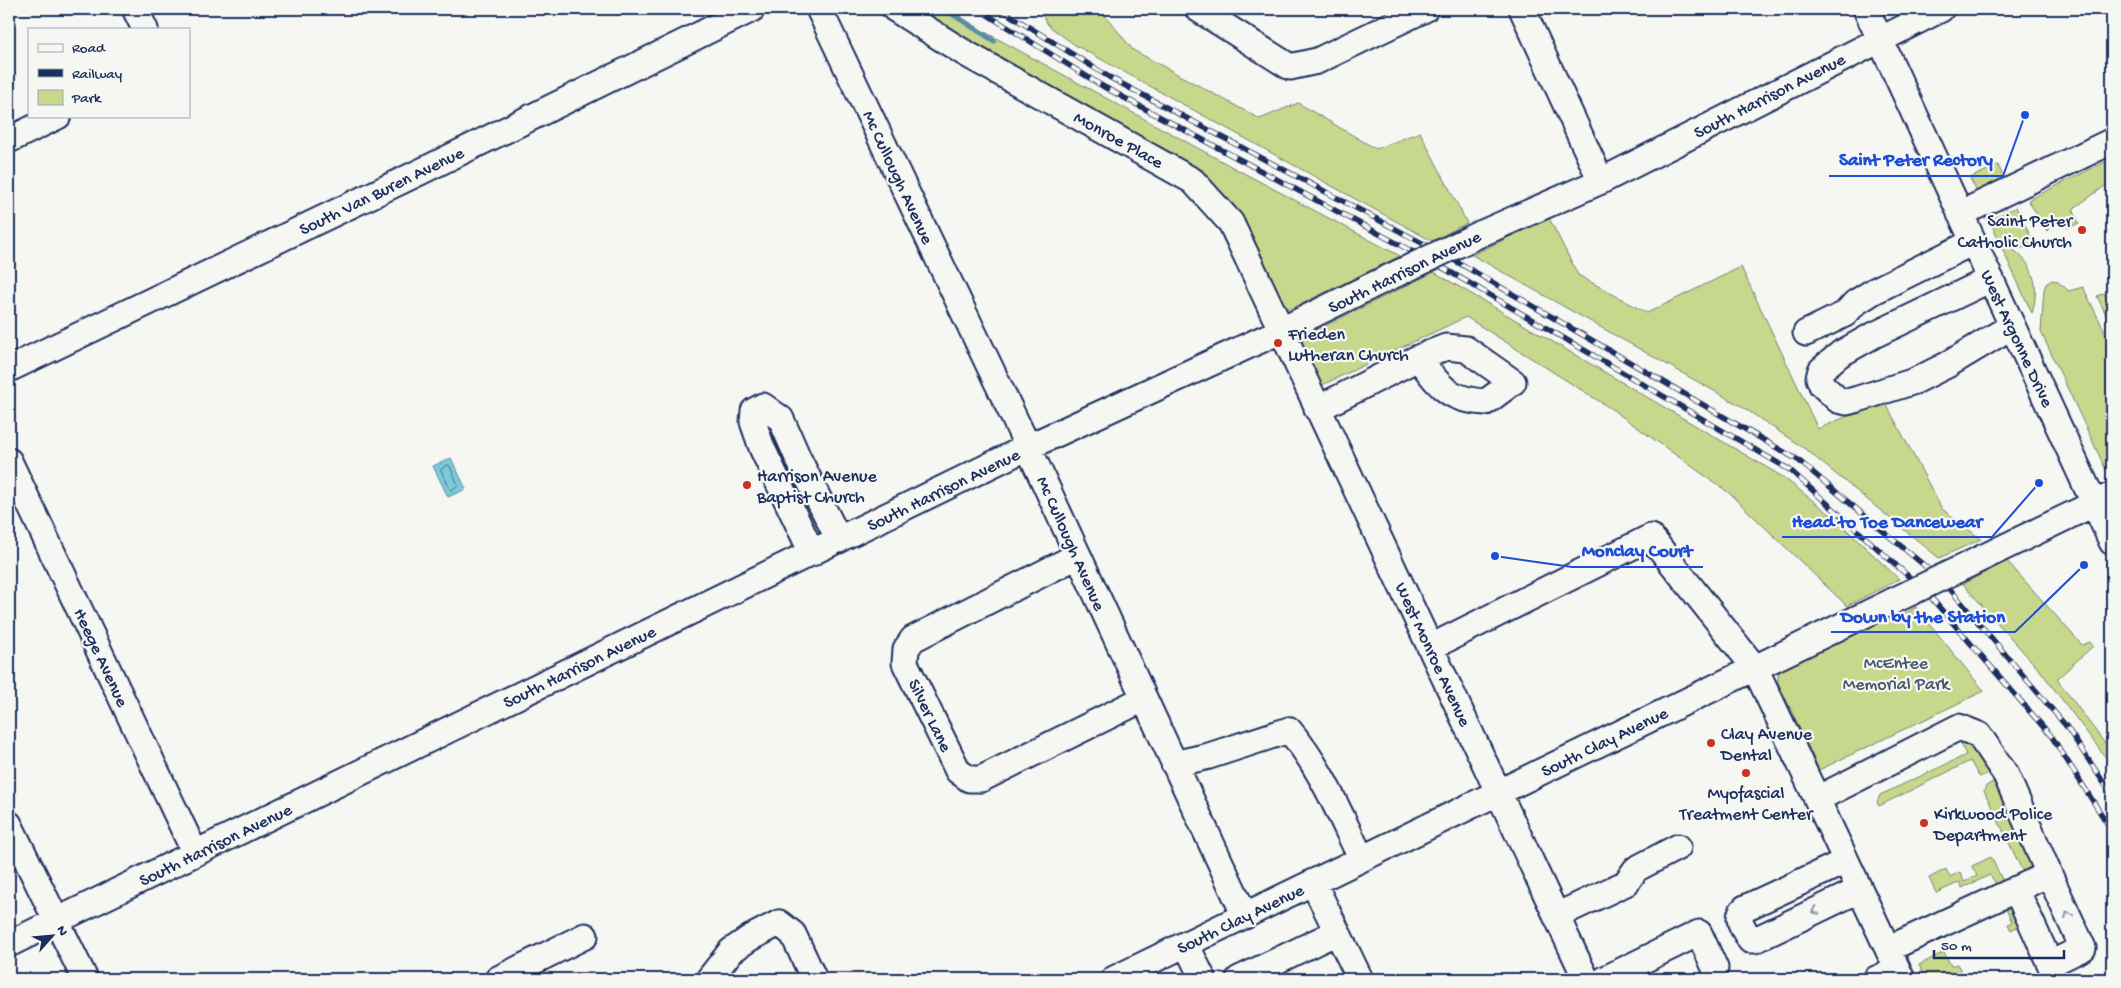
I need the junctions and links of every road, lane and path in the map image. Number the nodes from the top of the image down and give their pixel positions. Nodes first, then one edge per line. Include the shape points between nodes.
1 (135, 9) edge
2 (752, 9) edge
3 (819, 9) edge
4 (895, 9) edge
5 (1198, 9) edge
6 (1425, 9) edge
7 (1522, 9) edge
8 (1866, 9) edge
9 (1941, 9) edge
10 (145, 28) edge
11 (1880, 39) junction
12 (54, 118) edge
13 (9, 140) edge
14 (2112, 142) edge
15 (1601, 181) junction
16 (1960, 214) junction
17 (1973, 242) junction
18 (1991, 279) junction
19 (2012, 326) junction
20 (1280, 331) junction
21 (1806, 333) dead end
22 (1418, 358) dead end
23 (9, 369) edge
24 (1317, 409) junction
25 (1028, 447) junction
26 (9, 461) edge
27 (2106, 502) edge
28 (839, 540) junction
29 (2112, 542) edge
30 (812, 553) junction
31 (1077, 556) junction
32 (1431, 647) junction
33 (1755, 668) junction
34 (1144, 699) junction
35 (1174, 764) junction
36 (1497, 792) junction
37 (1817, 799) junction
38 (9, 824) edge
39 (1678, 847) dead end
40 (195, 853) junction
41 (1361, 858) junction
42 (1846, 861) junction
43 (2049, 874) junction
44 (1313, 882) junction
45 (2016, 889) junction
46 (1859, 890) junction
47 (1245, 916) junction
48 (1556, 916) junction
49 (56, 921) junction
50 (1337, 932) junction
51 (585, 936) dead end
52 (9, 944) edge
53 (1186, 944) junction
54 (1715, 968) dead end
55 (1891, 969) edge
56 (85, 979) edge
57 (498, 979) edge
58 (709, 979) edge
59 (814, 979) edge
60 (1114, 979) edge
61 (1203, 979) edge
62 (1239, 979) edge
63 (1360, 979) edge
64 (1586, 979) edge
65 (1605, 979) edge

1 - 10 street
2 - 23 street, South Van Buren Avenue via 422,172
3 - 25 street, Mc Cullough Avenue
4 - 20 street, Monroe Place via 963,52 1193,181 1231,223
5 - 6 street via 1290,67 1318,61
7 - 15 street
8 - 11 street, West Argonne Drive
9 - 11 street, South Harrison Avenue
11 - 15 street, South Harrison Avenue
11 - 16 street, West Argonne Drive
12 - 13 street
14 - 16 street
15 - 20 street, South Harrison Avenue, bridge via 1480,234
16 - 17 street, West Argonne Drive
17 - 18 street, West Argonne Drive
17 - 21 street via 1874,290 1845,314
18 - 19 street, West Argonne Drive
18 - 19 street via 1840,354 1821,370 1819,378 1822,385 1838,400 1858,399 1915,381
19 - 27 street, West Argonne Drive
20 - 24 street, West Monroe Avenue
20 - 25 street, South Harrison Avenue
22 - 24 street
24 - 32 street, West Monroe Avenue
25 - 28 street, South Harrison Avenue
25 - 31 street, Mc Cullough Avenue
26 - 40 street, Heege Avenue
27 - 29 street, West Argonne Drive
27 - 33 street, South Clay Avenue, bridge
28 - 30 street, South Harrison Avenue
28 - 30 street via 781,419 763,406 754,412 753,422
30 - 40 street, South Harrison Avenue
31 - 34 street, Mc Cullough Avenue
31 - 34 street, Silver Lane via 913,638 906,649 905,663 958,770 969,779 981,779
32 - 33 street via 1651,537
32 - 36 street, West Monroe Avenue
33 - 36 street, South Clay Avenue
33 - 37 street
34 - 35 street, Mc Cullough Avenue
35 - 41 street via 1289,730 1317,772
35 - 47 street, Mc Cullough Avenue
36 - 41 street, South Clay Avenue
36 - 48 street, West Monroe Avenue
37 - 42 street
37 - 43 street via 1959,727 1979,735 2006,775
38 - 49 street
39 - 48 street via 1636,869 1626,883
40 - 49 street, South Harrison Avenue
41 - 44 street, South Clay Avenue
42 - 46 street
46 -> 42 street via 1755,940 1750,940 1739,918 1745,908
43 - 45 street
45 -> 43 street via 2050,964 2083,948
44 - 47 street, South Clay Avenue
44 - 50 street
45 - 55 street
46 - 55 street
47 - 53 street, South Clay Avenue
48 - 64 street, West Monroe Avenue
49 - 52 street, South Harrison Avenue
49 - 56 street
50 - 62 street
50 - 63 street
51 - 57 street
53 - 60 street, South Clay Avenue
53 - 61 street
54 - 65 street via 1699,933
58 - 59 street via 731,951 779,923 793,934

